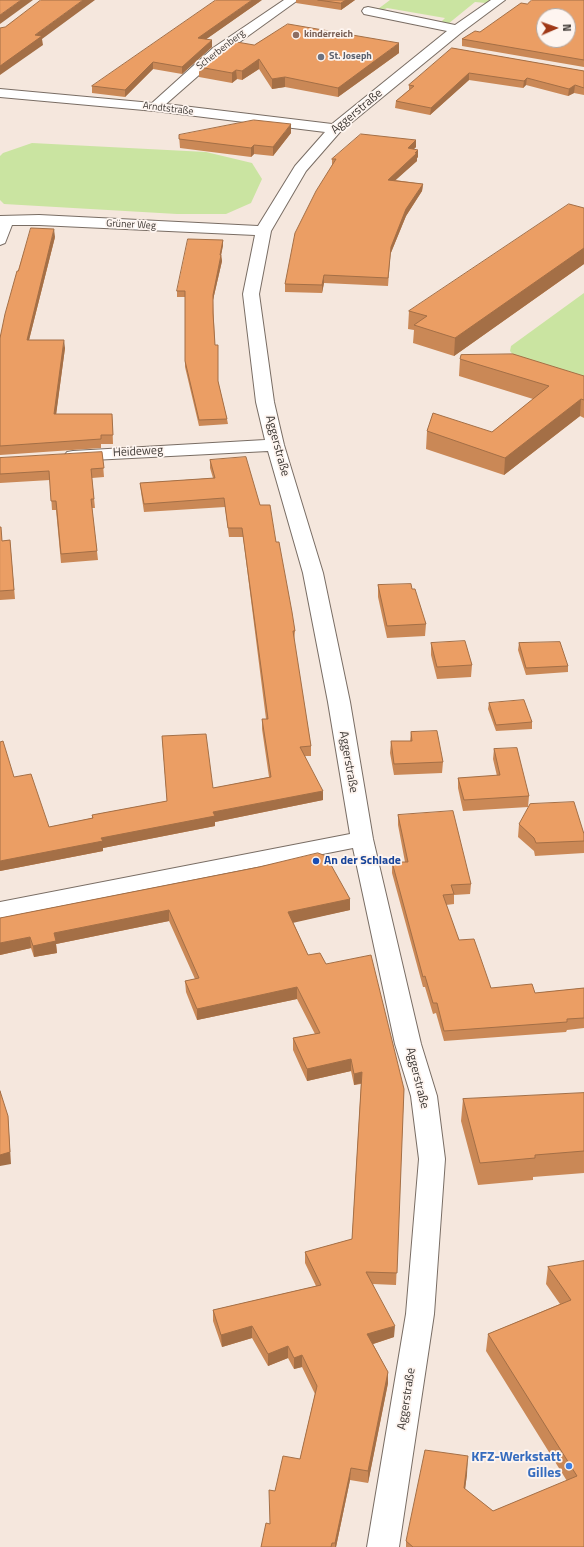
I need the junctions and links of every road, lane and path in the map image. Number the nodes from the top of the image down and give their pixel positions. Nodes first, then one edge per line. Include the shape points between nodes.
1 (292, 0) edge
2 (499, 0) edge
3 (368, 11) dead end
4 (457, 29) junction
5 (0, 93) edge
6 (155, 107) junction
7 (335, 129) junction
8 (3, 221) edge
9 (263, 231) junction
10 (0, 240) edge
11 (275, 445) junction
12 (55, 457) edge
13 (362, 839) junction
14 (0, 910) edge
15 (383, 1547) edge

1 - 6 street, Scherbenberg via 218,51
2 - 4 street, Aggerstraße
3 - 4 street
4 - 7 street, Aggerstraße via 443,48
5 - 6 street, Arndtstraße
6 - 7 street, Arndtstraße
7 - 9 street, Aggerstraße via 300,169
8 - 9 street, Grüner Weg
8 - 10 street
9 - 11 street, Aggerstraße via 251,294 265,402
11 - 12 street, Heideweg
11 - 13 street, Aggerstraße via 313,573 340,702
13 - 14 street
13 - 15 street, Aggerstraße via 408,1044 424,1096 432,1159 420,1314

